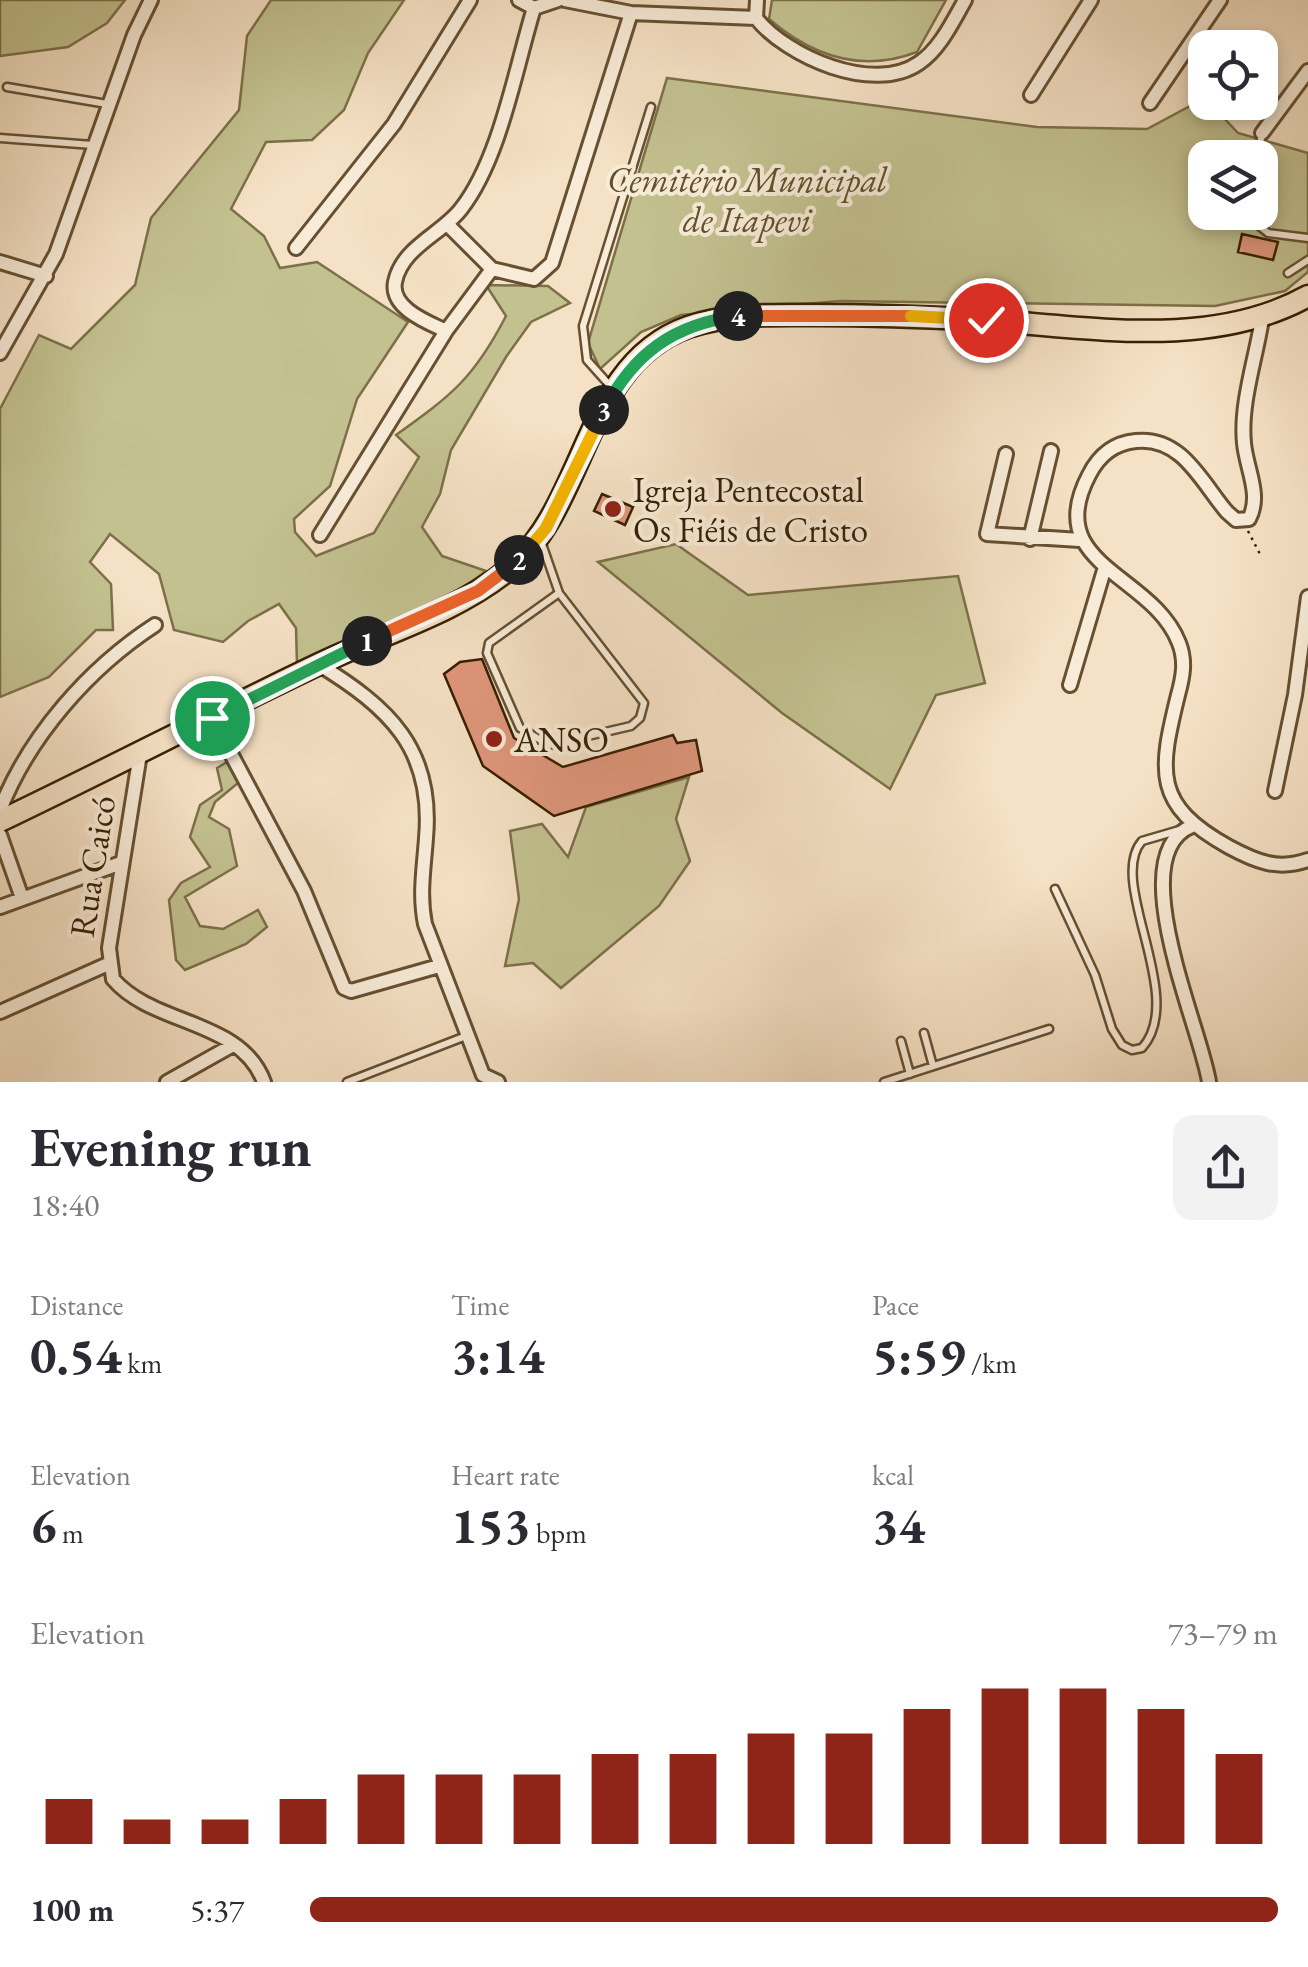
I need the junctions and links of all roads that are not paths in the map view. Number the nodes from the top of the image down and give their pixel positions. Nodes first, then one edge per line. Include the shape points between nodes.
1 (151, 0) edge
2 (470, 0) edge
3 (519, 0) edge
4 (562, 0) edge
5 (756, 0) edge
6 (965, 0) edge
7 (1091, 0) edge
8 (1220, 0) edge
9 (663, 6) edge
10 (534, 8) junction
11 (631, 13) junction
12 (756, 18) junction
13 (1308, 70) edge
14 (7, 87) dead end
15 (1031, 95) dead end
16 (1150, 103) dead end
17 (108, 104) junction
18 (651, 107) dead end
19 (1262, 133) joint
20 (0, 138) edge
21 (1261, 140) edge
22 (92, 146) junction
23 (447, 224) junction
24 (1264, 230) edge
25 (1308, 238) edge
26 (296, 248) dead end
27 (1308, 260) edge
28 (0, 262) edge
29 (492, 269) junction
30 (1288, 273) dead end
31 (46, 276) junction
32 (1308, 296) edge
33 (1262, 319) junction
34 (446, 331) junction
35 (0, 353) edge
36 (614, 390) junction
37 (1052, 451) dead end
38 (1006, 454) dead end
39 (320, 535) dead end
40 (539, 536) junction
41 (1030, 538) junction
42 (1080, 540) junction
43 (1105, 567) junction
44 (559, 593) junction
45 (1308, 597) edge
46 (155, 625) dead end
47 (318, 664) junction
48 (1070, 685) dead end
49 (1302, 696) edge
50 (212, 718) junction
51 (140, 754) junction
52 (1274, 790) dead end
53 (0, 810) edge
54 (0, 821) edge
55 (1187, 827) junction
56 (0, 835) edge
57 (1308, 860) edge
58 (122, 863) junction
59 (1056, 889) dead end
60 (22, 898) junction
61 (0, 907) edge
62 (108, 964) junction
63 (439, 966) junction
64 (0, 1012) edge
65 (1050, 1029) dead end
66 (924, 1032) dead end
67 (466, 1036) junction
68 (901, 1041) dead end
69 (234, 1045) junction
70 (933, 1066) junction
71 (910, 1074) junction
72 (480, 1078) edge
73 (167, 1082) edge
74 (264, 1082) edge
75 (347, 1082) edge
76 (498, 1082) edge
77 (884, 1082) edge
78 (1209, 1082) edge

1 - 17 street
2 - 26 street via 394,124
3 - 10 street
4 - 10 street
4 - 11 street
5 - 12 street
6 - 12 street via 931,52 918,64 889,72 812,61 784,47
7 - 15 street
8 - 16 street
9 - 11 street
9 - 12 street
10 - 23 street via 484,173
11 - 29 street via 552,264 534,279
13 - 19 street
14 - 17 lane
17 - 22 street
18 - 36 lane via 583,326 587,360
19 - 21 lane
20 - 22 lane
22 - 31 street
23 - 29 street
23 - 34 street via 418,246 394,282 405,307
24 - 25 lane
27 - 30 lane
28 - 31 street
29 - 34 street
31 - 35 street
32 - 33 main road
33 - 36 main road via 1198,328 1077,328 888,315 734,317 667,336 646,350
33 - 42 street via 1244,442 1252,514 1243,521 1227,512 1184,457 1140,440 1110,449 1091,470 1079,501
34 - 39 street
36 - 40 main road
37 - 41 street
38 - 41 street via 985,531
40 - 44 lane
40 - 47 main road via 508,571 478,591
41 - 42 street
42 - 43 street
43 - 48 street
43 - 55 street via 1154,605 1184,656 1163,768
44 - 44 lane via 644,703 631,726 549,745 520,728 487,653 489,643
45 - 49 street
46 - 53 street via 88,678 39,742
47 - 50 main road
47 - 63 street via 387,712 412,749 428,802 420,900
49 - 52 street
50 - 51 main road
50 - 63 street via 304,891 344,988
51 - 54 main road
51 - 58 street, Rua Caicó
55 - 57 street via 1262,864
55 - 59 lane via 1142,840 1130,867 1155,998 1154,1029 1142,1048 1122,1045 1112,1028
55 - 78 street via 1162,859 1171,942
56 - 60 street
58 - 60 street
58 - 62 street, Rua Caicó
60 - 61 street
62 - 64 street
62 - 69 street, Rua Caicó via 129,994
63 - 67 street
65 - 70 lane
66 - 70 lane
67 - 72 street
67 - 75 lane
68 - 71 lane
69 - 73 street
69 - 74 street, Rua Caicó
70 - 71 lane
71 - 77 lane
72 - 76 street

